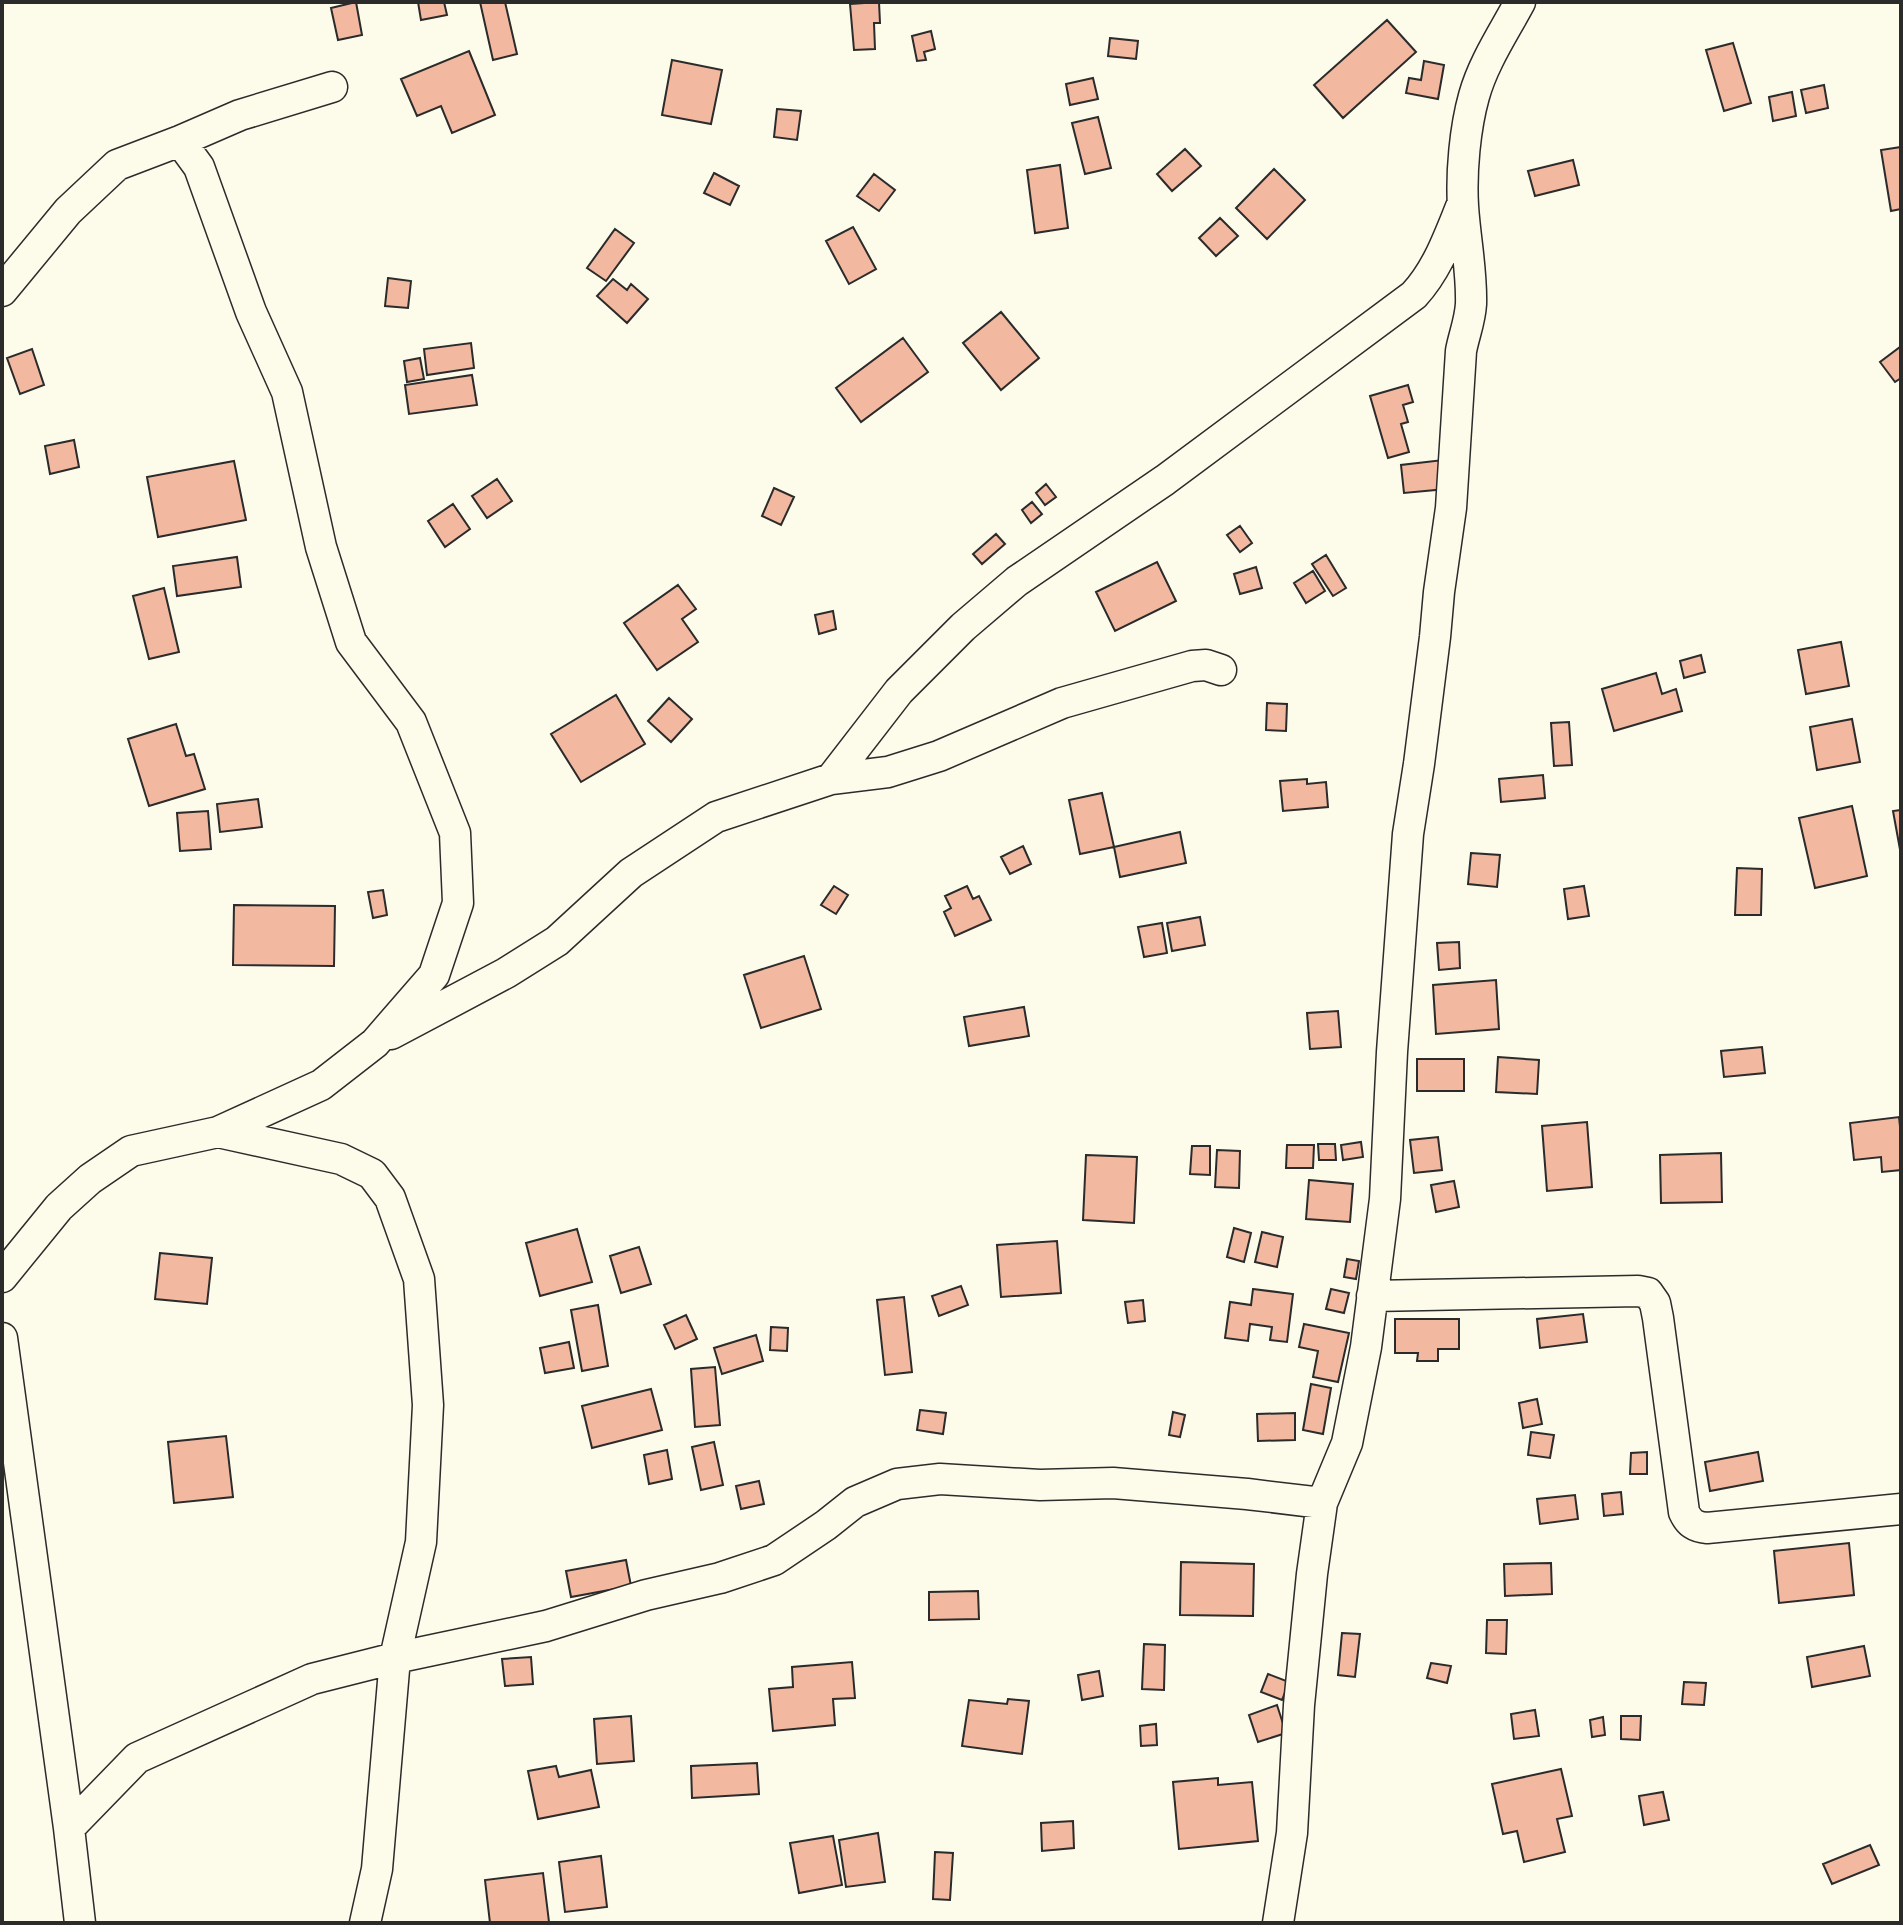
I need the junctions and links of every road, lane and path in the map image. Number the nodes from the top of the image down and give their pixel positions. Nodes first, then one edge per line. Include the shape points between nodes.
1 (1520, 2) edge
2 (332, 87) dead end
3 (180, 141) junction
4 (1463, 202) junction
5 (2, 291) edge
6 (1221, 670) dead end
7 (831, 779) junction
8 (375, 1043) junction
9 (218, 1132) junction
10 (2, 1277) edge
11 (1372, 1296) junction
12 (3, 1358) edge
13 (1322, 1503) junction
14 (1901, 1509) edge
15 (395, 1658) junction
16 (69, 1828) junction
17 (80, 1923) edge
18 (365, 1923) edge
19 (1278, 1923) edge

1 - 4 street via 1474,94
2 - 3 street via 240,115
3 - 5 street via 117,165 68,211
3 - 8 street via 199,167 251,312 287,392 321,547 351,642 411,722 455,833 458,903 434,975
4 - 7 street via 1436,266 1414,295 1165,480 1017,581 899,691
4 - 11 street via 1471,306 1461,351 1451,508 1408,834 1385,1199
6 - 7 street via 1192,666 1062,703 888,772
7 - 8 street via 716,817 631,873 557,941
8 - 9 street via 321,1085
9 - 10 street via 131,1151 59,1207
9 - 15 street via 341,1159 372,1174 390,1198 419,1279 428,1405 421,1542
11 - 13 street via 1347,1443
11 - 14 street via 1648,1293 1658,1318 1684,1512 1693,1524 1707,1528
12 - 16 street
13 - 15 street via 1113,1483 940,1479 897,1484 855,1502 774,1560 546,1626
13 - 19 street via 1299,1705 1292,1833
15 - 16 street via 312,1679 137,1758
15 - 18 street via 377,1869
16 - 17 street

